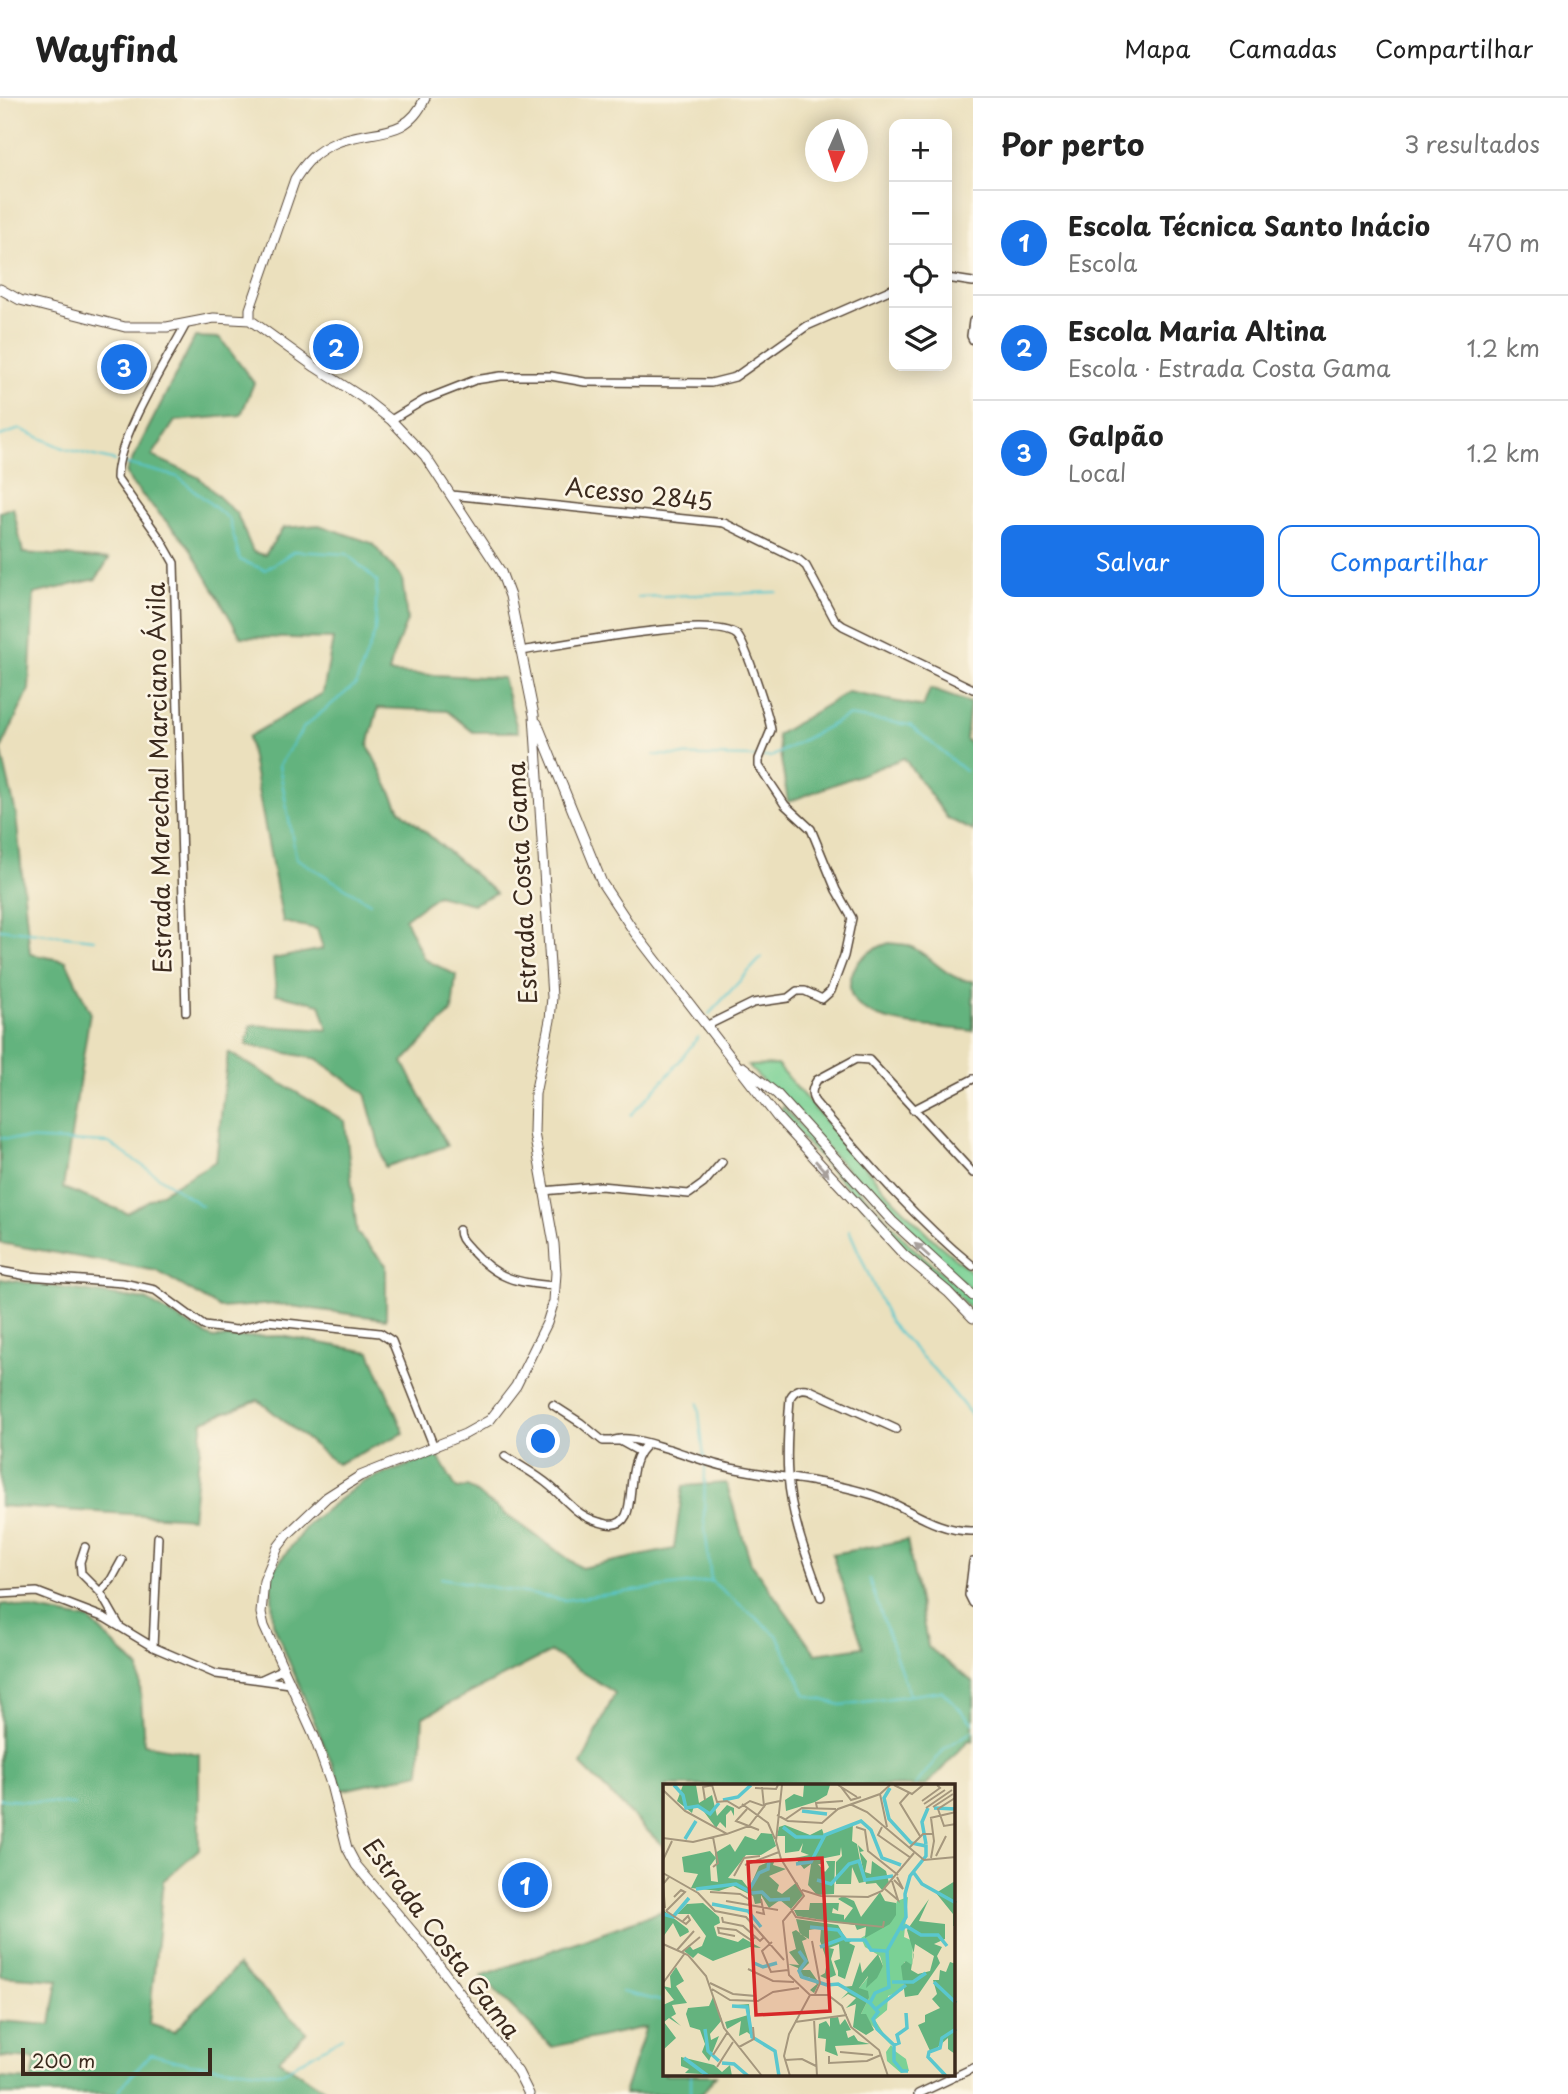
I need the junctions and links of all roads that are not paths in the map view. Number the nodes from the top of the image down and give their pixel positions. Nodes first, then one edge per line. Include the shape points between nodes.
1 (425, 98) edge
2 (952, 279) edge
3 (973, 282) edge
4 (0, 289) edge
5 (889, 290) edge
6 (250, 320) junction
7 (973, 321) edge
8 (186, 324) junction
9 (973, 340) edge
10 (391, 420) junction
11 (451, 495) junction
12 (520, 651) junction
13 (973, 689) edge
14 (534, 715) junction
15 (536, 772) junction
16 (556, 772) junction
17 (186, 1012) dead end
18 (706, 1026) junction
19 (726, 1052) junction
20 (973, 1079) edge
21 (913, 1110) junction
22 (722, 1162) dead end
23 (973, 1173) edge
24 (543, 1191) junction
25 (459, 1230) dead end
26 (973, 1266) edge
27 (0, 1271) edge
28 (555, 1286) junction
29 (973, 1296) edge
30 (973, 1318) edge
31 (553, 1405) dead end
32 (896, 1429) dead end
33 (612, 1441) junction
34 (648, 1444) junction
35 (434, 1447) junction
36 (638, 1451) junction
37 (505, 1456) dead end
38 (788, 1476) junction
39 (973, 1531) edge
40 (158, 1537) dead end
41 (85, 1546) dead end
42 (122, 1560) dead end
43 (973, 1562) edge
44 (100, 1592) junction
45 (0, 1594) edge
46 (821, 1597) dead end
47 (973, 1603) edge
48 (121, 1627) junction
49 (153, 1647) junction
50 (284, 1669) junction
51 (262, 1679) junction
52 (290, 1684) junction
53 (973, 2068) edge
54 (956, 2076) edge
55 (954, 2077) edge
56 (528, 2094) edge
57 (918, 2094) edge

1 - 6 main road via 404,125 338,141 307,160 295,179
2 - 3 street
4 - 8 main road via 20,300 113,325 149,329
5 - 10 street via 807,326 735,377 699,383 501,376 474,380 424,400
6 - 8 main road via 214,318
6 - 10 main road, Estrada Costa Gama
7 - 9 street
8 - 17 street, Estrada Marechal Marciano Ávila via 128,434 117,478 174,563
10 - 11 main road, Estrada Costa Gama via 425,456
11 - 12 main road, Estrada Costa Gama via 501,572
11 - 13 street, Acesso 2845 via 724,523 806,566 843,626
12 - 14 main road, Estrada Costa Gama
12 - 18 street via 687,627 728,630 741,640 771,730 759,766 785,804 811,830 836,890 850,911 852,926 827,996 817,998 797,991 788,998 753,1003
14 - 15 main road, Estrada Costa Gama
14 - 16 main road
15 - 16 main road
15 - 24 main road, Estrada Costa Gama via 552,997 533,1112
16 - 18 main road via 601,883
18 - 19 main road
29 -> 19 main road via 892,1221 777,1094
19 -> 30 main road via 776,1117 849,1197
20 - 21 street
21 - 23 street
21 - 26 street via 869,1060 856,1059 817,1080 812,1092 815,1102 899,1198
22 - 24 street via 689,1194 600,1186
24 - 28 main road, Estrada Costa Gama via 554,1244
25 - 28 street via 462,1240 497,1274
27 - 35 street via 123,1283 156,1291 204,1325 236,1331 267,1321 380,1333 392,1341
28 - 35 main road, Estrada Costa Gama via 547,1323 504,1405 490,1420
31 - 33 street via 603,1441
32 - 38 street via 800,1389 790,1398
33 - 34 street via 622,1438
33 - 36 street
34 - 36 street
34 - 38 street via 734,1469
35 - 50 main road, Estrada Costa Gama via 343,1486 302,1518 278,1547 264,1581 261,1613
36 - 37 street via 628,1514 614,1525 583,1516 549,1485
38 - 39 street via 869,1493 938,1525
38 - 46 street via 801,1539
40 - 49 street
41 - 44 street via 80,1573
42 - 44 street
43 - 47 street via 969,1595
44 - 48 street
45 - 48 street via 37,1592
48 - 49 street
49 - 51 street via 216,1674
50 - 51 street
50 - 52 main road, Estrada Costa Gama
51 - 52 street
52 - 56 main road, Estrada Costa Gama via 330,1781 346,1848 428,1949
53 - 54 street
55 - 57 street

